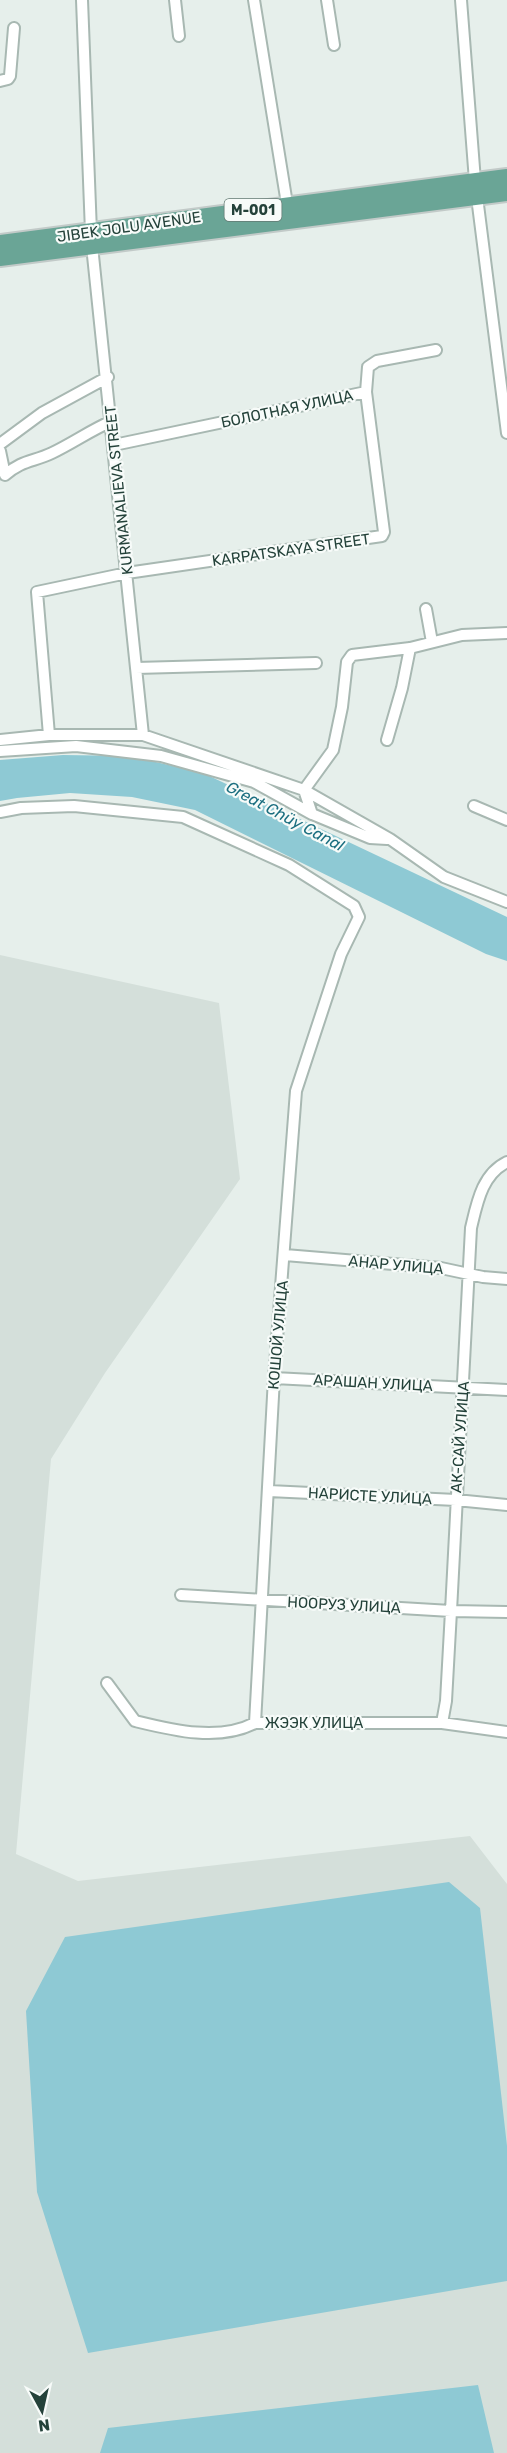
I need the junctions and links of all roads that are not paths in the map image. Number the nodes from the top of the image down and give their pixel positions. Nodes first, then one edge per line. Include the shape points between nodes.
1 (82, 0) edge
2 (175, 0) edge
3 (254, 0) edge
4 (327, 0) edge
5 (461, 0) edge
6 (14, 28) dead end
7 (179, 36) dead end
8 (334, 45) dead end
9 (0, 81) edge
10 (507, 177) edge
11 (476, 189) junction
12 (507, 193) edge
13 (289, 213) junction
14 (92, 239) junction
15 (0, 243) edge
16 (0, 258) edge
17 (436, 350) dead end
18 (108, 377) junction
19 (366, 392) junction
20 (112, 421) junction
21 (507, 433) edge
22 (0, 444) edge
23 (114, 445) junction
24 (0, 451) edge
25 (127, 573) junction
26 (426, 609) dead end
27 (507, 633) edge
28 (432, 642) junction
29 (410, 648) junction
30 (316, 663) dead end
31 (136, 668) junction
32 (49, 735) junction
33 (143, 735) junction
34 (0, 740) edge
35 (387, 740) dead end
36 (0, 751) edge
37 (161, 756) junction
38 (304, 790) junction
39 (474, 806) dead end
40 (0, 812) edge
41 (312, 814) junction
42 (507, 820) edge
43 (390, 839) junction
44 (507, 902) edge
45 (507, 1162) edge
46 (285, 1255) junction
47 (469, 1274) junction
48 (507, 1279) edge
49 (274, 1378) junction
50 (464, 1388) junction
51 (507, 1390) edge
52 (269, 1491) junction
53 (456, 1500) junction
54 (507, 1505) edge
55 (181, 1595) dead end
56 (262, 1601) junction
57 (452, 1611) junction
58 (507, 1612) edge
59 (107, 1683) dead end
60 (255, 1723) junction
61 (442, 1723) junction
62 (507, 1732) edge

1 - 14 street, KURMANALIEVA STREET
2 - 7 street
3 - 13 street
4 - 8 street
5 - 11 street
6 - 9 street via 10,76
10 - 11 main road, JIBEK JOLU AVENUE / М-001
11 - 12 main road, JIBEK JOLU AVENUE / М-001
11 - 13 main road, JIBEK JOLU AVENUE / М-001
11 - 21 street
13 - 14 main road, JIBEK JOLU AVENUE / М-001
14 - 15 main road, JIBEK JOLU AVENUE / М-001
14 - 16 main road, JIBEK JOLU AVENUE / М-001
14 - 18 street, KURMANALIEVA STREET
17 - 19 street, БОЛОТНАЯ УЛИЦА via 376,361 368,367
18 - 20 street, KURMANALIEVA STREET
18 - 22 street via 42,413
19 - 23 street, БОЛОТНАЯ УЛИЦА
19 - 25 street, KARPATSKAYA STREET via 382,536
20 - 23 street, KURMANALIEVA STREET
20 - 24 street via 49,454 18,463 5,475
23 - 25 street, KURMANALIEVA STREET
25 - 31 street, KURMANALIEVA STREET
25 - 32 street via 37,592
26 - 28 street
27 - 28 street via 462,635
28 - 29 street
29 - 35 street
29 - 38 street via 352,655 347,662 333,750
30 - 31 street
31 - 33 street, KURMANALIEVA STREET
32 - 33 street
32 - 34 street
33 - 37 street
33 - 38 street
36 - 37 street via 76,746
37 - 41 street via 254,782
38 - 41 street
38 - 43 street
39 - 42 street
40 - 46 street, КОШОЙ УЛИЦА via 74,806 183,817 289,865 354,906 359,917 341,954 296,1090
41 - 43 street via 370,838
43 - 44 street via 444,877
45 - 47 street, АК-САЙ УЛИЦА via 488,1178 479,1196 471,1228
46 - 47 street, АНАР УЛИЦА via 441,1268
46 - 49 street, КОШОЙ УЛИЦА
47 - 48 street, АНАР УЛИЦА
47 - 50 street, АК-САЙ УЛИЦА
49 - 50 street, АРАШАН УЛИЦА
49 - 52 street, КОШОЙ УЛИЦА
50 - 51 street, АРАШАН УЛИЦА
50 - 53 street, АК-САЙ УЛИЦА
52 - 53 street, НАРИСТЕ УЛИЦА
52 - 56 street, КОШОЙ УЛИЦА
53 - 54 street, НАРИСТЕ УЛИЦА
53 - 57 street, АК-САЙ УЛИЦА
55 - 56 street, НООРУЗ УЛИЦА
56 - 57 street, НООРУЗ УЛИЦА
56 - 60 street, КОШОЙ УЛИЦА
57 - 58 street, НООРУЗ УЛИЦА
57 - 61 street, АК-САЙ УЛИЦА
59 - 60 street, ЖЭЭК УЛИЦА via 135,1721 180,1732 240,1731
60 - 61 street, ЖЭЭК УЛИЦА
61 - 62 street, ЖЭЭК УЛИЦА

